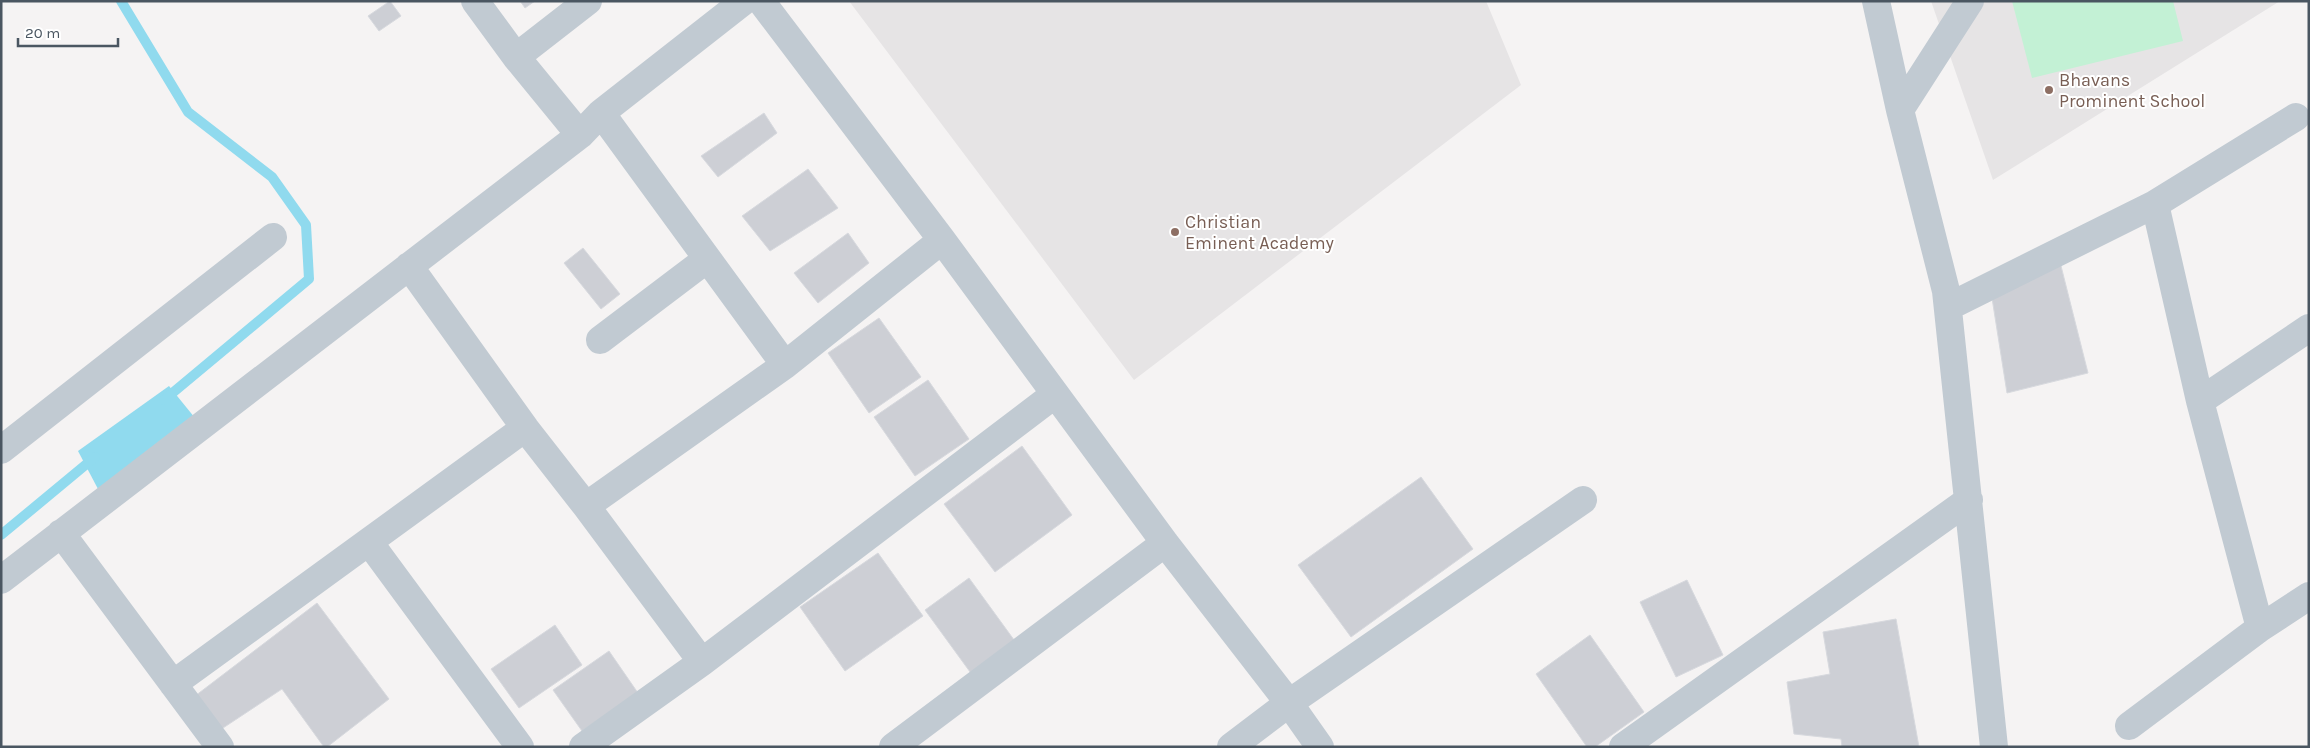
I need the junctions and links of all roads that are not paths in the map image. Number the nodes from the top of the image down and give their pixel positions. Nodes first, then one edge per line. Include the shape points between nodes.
1 (475, 1) edge
2 (588, 1) edge
3 (744, 1) edge
4 (761, 1) edge
5 (1876, 1) edge
6 (1970, 1) edge
7 (516, 58) junction
8 (1900, 110) junction
9 (601, 113) junction
10 (2296, 117) dead end
11 (580, 135) junction
12 (2155, 204) junction
13 (273, 237) dead end
14 (942, 240) junction
15 (708, 259) junction
16 (409, 266) junction
17 (1948, 307) junction
18 (2309, 328) edge
19 (600, 340) dead end
20 (785, 365) junction
21 (1054, 395) junction
22 (2200, 401) junction
23 (525, 428) junction
24 (1, 450) edge
25 (1583, 500) dead end
26 (1969, 500) junction
27 (586, 506) junction
28 (61, 533) junction
29 (369, 542) junction
30 (1165, 543) junction
31 (1, 580) edge
32 (2309, 596) edge
33 (2260, 628) junction
34 (702, 662) junction
35 (173, 684) junction
36 (1289, 703) junction
37 (2129, 726) dead end
38 (220, 747) edge
39 (520, 747) edge
40 (583, 747) edge
41 (893, 747) edge
42 (1231, 747) edge
43 (1320, 747) edge
44 (1623, 747) edge
45 (1994, 747) edge

1 - 7 street
2 - 7 street
3 - 9 street
4 - 14 street
5 - 8 street
6 - 8 street
7 - 11 street
8 - 17 street
9 - 11 street
9 - 15 street
10 - 12 street
11 - 16 street
12 - 17 street
12 - 22 street
13 - 24 street
14 - 20 street
14 - 21 street
15 - 19 street
15 - 20 street
16 - 23 street
16 - 28 street
17 - 26 street
18 - 22 street
20 - 27 street
21 - 30 street
21 - 34 street
22 - 33 street
23 - 27 street
23 - 29 street
25 - 36 street
26 - 44 street
26 - 45 street
27 - 34 street
28 - 31 street
28 - 35 street
29 - 35 street
29 - 39 street
30 - 36 street
30 - 41 street
32 - 33 street
33 - 37 street
34 - 40 street
35 - 38 street
36 - 42 street
36 - 43 street

